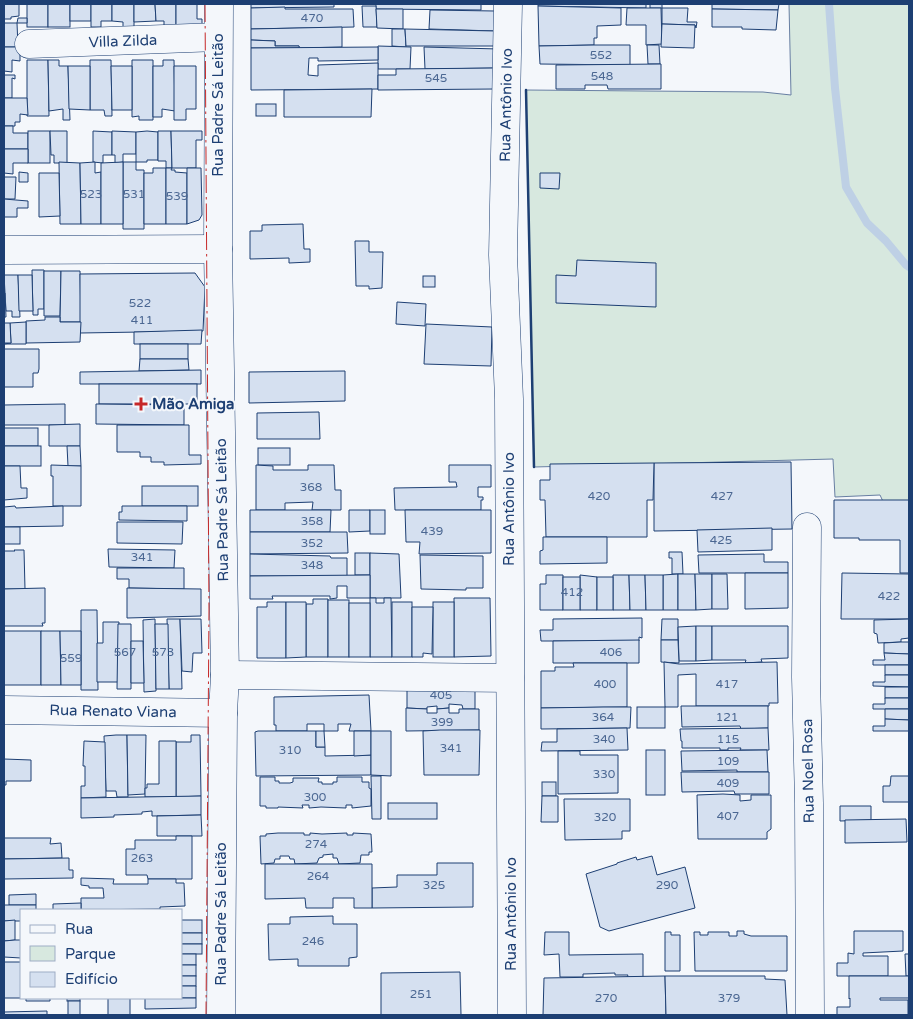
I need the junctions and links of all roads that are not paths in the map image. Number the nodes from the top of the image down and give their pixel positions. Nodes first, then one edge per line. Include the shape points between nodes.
1 (218, 4) edge
2 (508, 4) edge
3 (218, 37) junction
4 (29, 44) dead end
5 (218, 249) junction
6 (4, 250) edge
7 (807, 527) dead end
8 (225, 675) junction
9 (510, 678) junction
10 (4, 710) edge
11 (223, 713) junction
12 (221, 1015) edge
13 (512, 1015) edge
14 (810, 1015) edge

1 - 3 street, Rua Padre Sá Leitão
2 - 9 street, Rua Antônio Ivo via 503,255 508,399
3 - 4 street, Villa Zilda
3 - 5 street, Rua Padre Sá Leitão
5 - 6 street
5 - 8 street, Rua Padre Sá Leitão
7 - 14 street, Rua Noel Rosa
8 - 9 street
8 - 11 street, Rua Padre Sá Leitão
9 - 13 street, Rua Antônio Ivo
10 - 11 street, Rua Renato Viana
11 - 12 street, Rua Padre Sá Leitão

